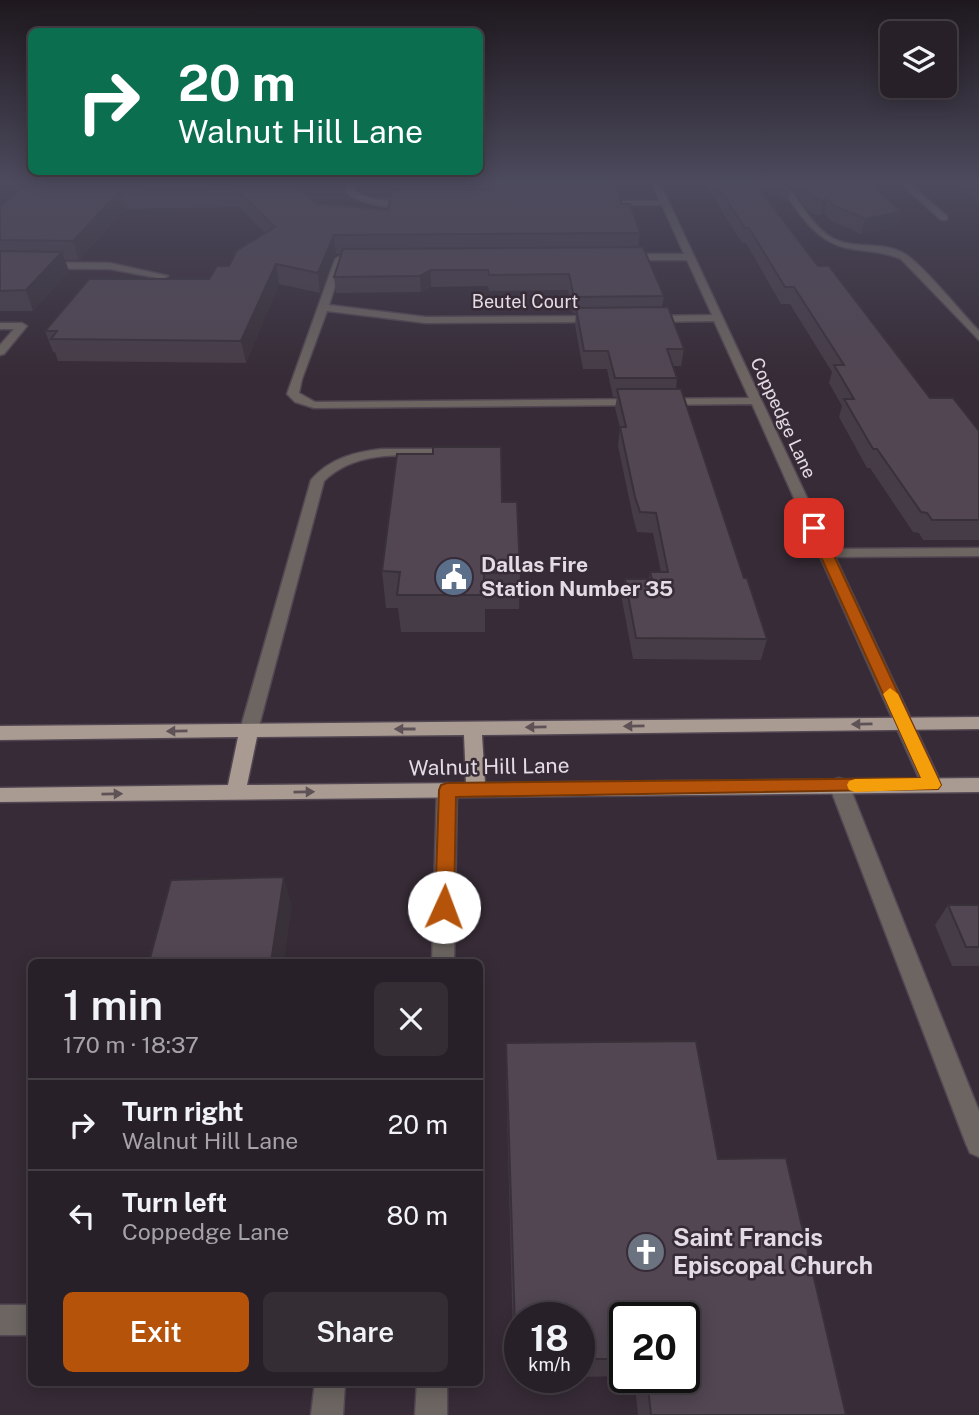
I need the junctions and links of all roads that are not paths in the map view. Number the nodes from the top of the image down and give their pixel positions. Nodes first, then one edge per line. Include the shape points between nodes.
1 (685, 247) edge
2 (864, 247) edge
3 (690, 257) junction
4 (379, 258) edge
5 (609, 258) edge
6 (0, 265) edge
7 (163, 276) edge
8 (324, 307) junction
9 (718, 318) junction
10 (609, 319) edge
11 (636, 319) edge
12 (0, 326) edge
13 (979, 337) edge
14 (0, 352) edge
15 (756, 401) junction
16 (476, 453) edge
17 (979, 552) edge
18 (826, 554) junction
19 (979, 723) edge
20 (904, 724) junction
21 (473, 728) junction
22 (249, 730) junction
23 (0, 733) edge
24 (839, 785) junction
25 (932, 785) junction
26 (979, 785) edge
27 (447, 790) junction
28 (476, 790) junction
29 (236, 792) junction
30 (0, 795) edge
31 (443, 959) edge
32 (979, 1144) edge
33 (0, 1320) edge
34 (28, 1320) edge
35 (330, 1386) edge
36 (432, 1386) edge
37 (327, 1415) edge
38 (431, 1415) edge

1 - 3 street, Coppedge Lane
2 - 13 street via 904,257
3 - 5 street
3 - 9 street, Coppedge Lane
4 - 8 street via 339,259
6 - 7 street via 110,266
8 - 10 street, Beutel Court via 386,318
8 - 15 street via 293,394 314,405
9 - 11 street
9 - 15 street, Coppedge Lane
12 - 14 street via 22,326
15 - 18 street, Coppedge Lane
16 - 22 street via 362,455 324,471
17 - 18 street
18 - 20 street, Coppedge Lane
19 - 20 main road, Walnut Hill Lane
20 -> 21 main road, Walnut Hill Lane
20 - 25 street, Coppedge Lane
21 -> 22 main road, Walnut Hill Lane
21 - 28 main road
22 -> 23 main road, Walnut Hill Lane
22 - 29 main road
24 - 25 main road, Walnut Hill Lane
24 - 28 main road, Walnut Hill Lane
24 - 32 street
25 - 26 main road, Walnut Hill Lane
27 - 28 main road, Walnut Hill Lane
29 -> 27 main road, Walnut Hill Lane
27 - 31 street
30 -> 29 main road, Walnut Hill Lane
33 - 34 street
35 - 37 street
36 - 38 street

